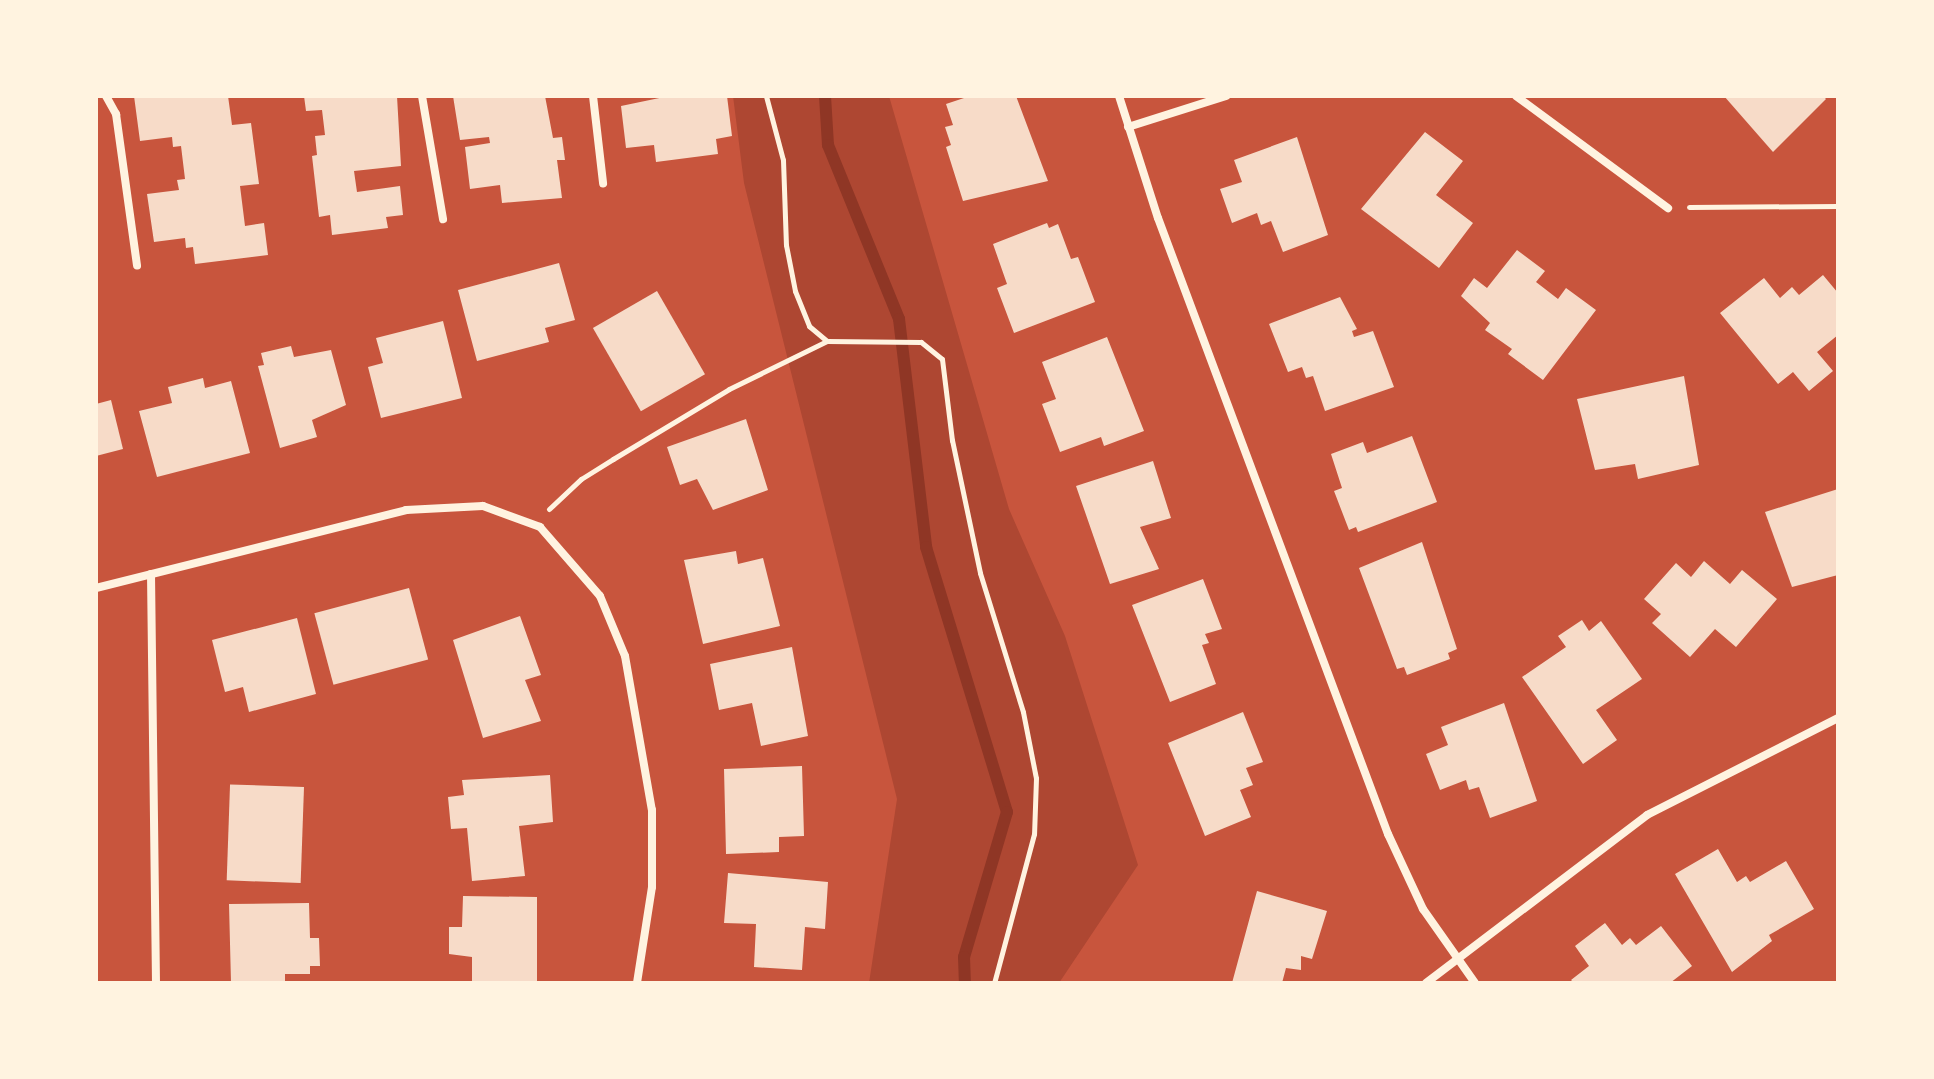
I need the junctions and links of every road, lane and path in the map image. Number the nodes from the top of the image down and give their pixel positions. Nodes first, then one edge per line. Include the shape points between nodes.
1 (106, 96) edge
2 (422, 96) edge
3 (593, 96) edge
4 (766, 96) edge
5 (1119, 96) edge
6 (1226, 96) edge
7 (1516, 96) edge
8 (1128, 127) junction
9 (603, 183) dead end
10 (1838, 206) edge
11 (1668, 208) joint
12 (443, 219) dead end
13 (137, 266) dead end
14 (827, 341) junction
15 (540, 527) junction
16 (151, 574) junction
17 (96, 588) edge
18 (1838, 718) edge
19 (1455, 960) junction
20 (156, 983) edge
21 (637, 983) edge
22 (994, 983) edge
23 (1426, 983) edge
24 (1475, 983) edge

1 - 13 street via 116,114
2 - 12 street
3 - 9 street
4 - 14 path via 783,160 786,245 795,291 809,326
5 - 8 street
6 - 8 street
7 - 11 street
8 - 19 street via 1388,834 1423,909
10 - 11 path
14 - 15 path via 729,389 581,479 554,500
14 - 22 path via 921,342 942,359 952,440 980,573 1023,712 1036,778 1034,834
15 - 16 street via 483,506 406,510
15 - 21 street via 600,596 625,656 652,810 652,887
16 - 17 street
16 - 20 street
18 - 19 street via 1647,815
19 - 23 street
19 - 24 street

